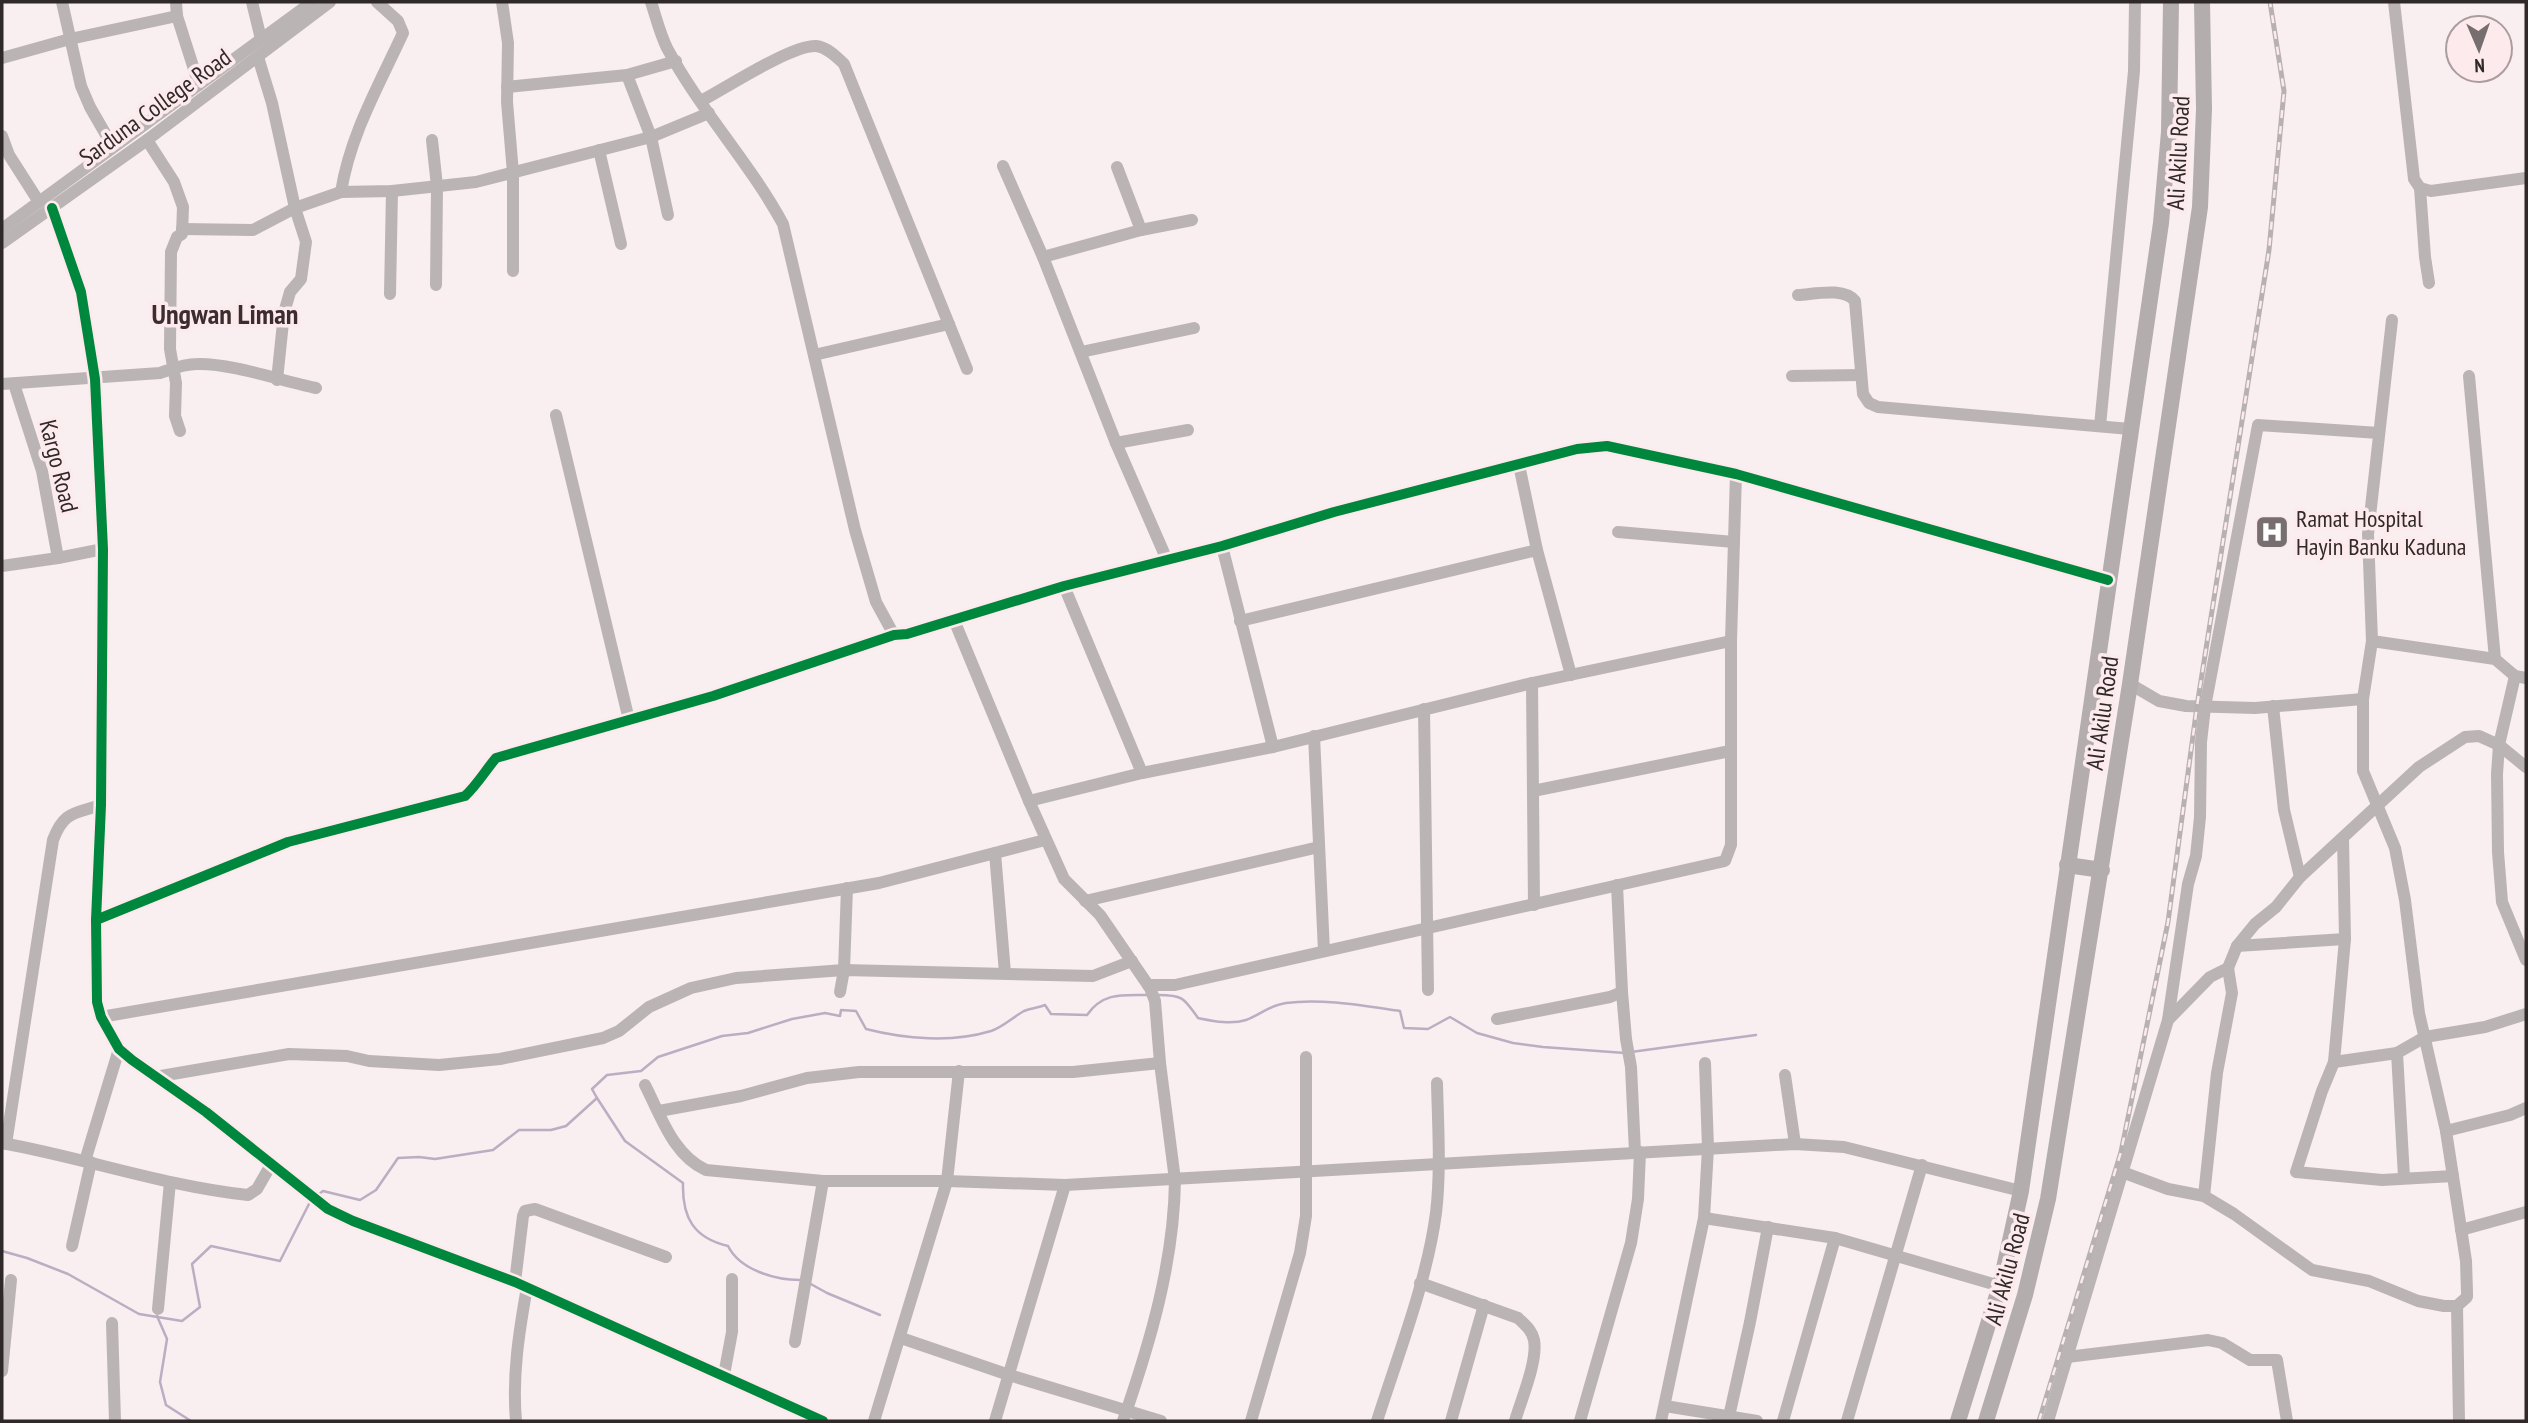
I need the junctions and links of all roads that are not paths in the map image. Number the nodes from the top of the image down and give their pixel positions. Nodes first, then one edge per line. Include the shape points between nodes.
1 (62, 2) edge
2 (176, 2) edge
3 (252, 2) edge
4 (330, 2) edge
5 (377, 2) edge
6 (502, 2) edge
7 (651, 2) edge
8 (2135, 2) edge
9 (2171, 2) edge
10 (2202, 2) edge
11 (2394, 2) edge
12 (315, 5) edge
13 (177, 16) junction
14 (70, 39) junction
15 (261, 39) junction
16 (258, 57) junction
17 (2, 58) edge
18 (676, 61) junction
19 (627, 75) junction
20 (200, 85) junction
21 (507, 88) junction
22 (701, 101) junction
23 (709, 113) junction
24 (2, 136) edge
25 (651, 137) junction
26 (432, 140) dead end
27 (147, 141) junction
28 (113, 148) junction
29 (599, 150) junction
30 (5, 158) edge
31 (1003, 166) dead end
32 (1117, 167) dead end
33 (513, 173) junction
34 (2526, 178) edge
35 (437, 186) junction
36 (2420, 188) junction
37 (392, 191) junction
38 (341, 192) junction
39 (46, 205) junction
40 (295, 208) junction
41 (668, 215) dead end
42 (1192, 220) dead end
43 (2, 229) edge
44 (182, 229) junction
45 (1141, 230) junction
46 (2, 243) edge
47 (621, 244) dead end
48 (1043, 257) junction
49 (513, 271) dead end
50 (2429, 283) dead end
51 (436, 285) dead end
52 (390, 294) dead end
53 (1798, 295) dead end
54 (2392, 320) dead end
55 (949, 324) junction
56 (1194, 328) dead end
57 (1081, 352) junction
58 (814, 355) junction
59 (174, 367) junction
60 (967, 369) dead end
61 (1861, 375) junction
62 (1792, 376) dead end
63 (2469, 376) dead end
64 (95, 379) junction
65 (278, 380) junction
66 (8, 384) edge
67 (316, 388) dead end
68 (556, 415) dead end
69 (2100, 426) junction
70 (2130, 429) junction
71 (1188, 430) dead end
72 (180, 431) dead end
73 (2379, 433) junction
74 (1116, 443) junction
75 (1519, 465) junction
76 (1736, 474) junction
77 (1618, 532) dead end
78 (1734, 542) junction
79 (1222, 546) junction
80 (103, 549) junction
81 (1537, 550) junction
82 (58, 558) junction
83 (1167, 560) junction
84 (2, 566) edge
85 (2108, 580) junction
86 (1064, 586) junction
87 (954, 620) junction
88 (1240, 621) junction
89 (894, 635) junction
90 (1731, 641) junction
91 (2372, 641) junction
92 (2495, 659) junction
93 (1571, 675) junction
94 (2521, 677) edge
95 (1532, 683) junction
96 (2130, 684) junction
97 (2364, 699) junction
98 (2273, 706) junction
99 (2205, 707) junction
100 (1424, 709) junction
101 (629, 720) junction
102 (1314, 736) junction
103 (2500, 746) junction
104 (1273, 747) junction
105 (1730, 751) junction
106 (2526, 767) edge
107 (1142, 773) junction
108 (1533, 791) junction
109 (1029, 802) junction
110 (101, 805) junction
111 (2378, 805) junction
112 (2343, 839) junction
113 (1045, 840) junction
114 (1319, 847) junction
115 (995, 853) junction
116 (2067, 865) junction
117 (2102, 870) junction
118 (2300, 877) junction
119 (1617, 885) junction
120 (847, 888) junction
121 (1085, 901) junction
122 (1534, 905) junction
123 (96, 920) junction
124 (1426, 929) junction
125 (2522, 937) edge
126 (2345, 939) junction
127 (2237, 946) junction
128 (1324, 951) junction
129 (2526, 960) edge
130 (1132, 961) junction
131 (2228, 968) junction
132 (844, 970) junction
133 (1005, 973) junction
134 (1149, 986) junction
135 (1427, 990) dead end
136 (840, 992) dead end
137 (1622, 992) junction
138 (2526, 1014) edge
139 (101, 1017) junction
140 (1497, 1019) dead end
141 (2168, 1020) junction
142 (2425, 1037) junction
143 (119, 1049) junction
144 (2397, 1054) junction
145 (1306, 1057) dead end
146 (2334, 1062) junction
147 (1160, 1063) junction
148 (1705, 1063) dead end
149 (960, 1071) junction
150 (1784, 1074) dead end
151 (155, 1077) junction
152 (1437, 1083) dead end
153 (645, 1085) dead end
154 (2526, 1108) edge
155 (659, 1111) junction
156 (2446, 1131) junction
157 (4, 1144) edge
158 (1795, 1144) junction
159 (1709, 1148) junction
160 (1638, 1152) junction
161 (88, 1162) junction
162 (271, 1163) junction
163 (1922, 1165) junction
164 (1438, 1166) junction
165 (1305, 1171) junction
166 (2122, 1172) junction
167 (2453, 1176) junction
168 (2404, 1177) junction
169 (1175, 1180) junction
170 (823, 1181) junction
171 (947, 1181) junction
172 (170, 1182) junction
173 (1065, 1185) junction
174 (2021, 1191) junction
175 (2204, 1196) junction
176 (2526, 1212) edge
177 (1704, 1219) junction
178 (1768, 1227) junction
179 (2461, 1230) junction
180 (1835, 1238) junction
181 (72, 1246) dead end
182 (1896, 1255) junction
183 (666, 1256) dead end
184 (733, 1279) dead end
185 (11, 1280) dead end
186 (1420, 1283) junction
187 (521, 1284) junction
188 (2000, 1286) junction
189 (1484, 1305) junction
190 (2457, 1306) junction
191 (158, 1309) dead end
192 (112, 1323) dead end
193 (901, 1338) junction
194 (795, 1342) dead end
195 (2067, 1357) junction
196 (2, 1371) edge
197 (724, 1375) junction
198 (1009, 1375) junction
199 (1665, 1406) junction
200 (1125, 1416) edge
201 (1728, 1419) edge
202 (115, 1421) edge
203 (516, 1421) edge
204 (822, 1421) edge
205 (874, 1421) edge
206 (995, 1421) edge
207 (1161, 1421) edge
208 (1251, 1421) edge
209 (1377, 1421) edge
210 (1451, 1421) edge
211 (1515, 1421) edge
212 (1580, 1421) edge
213 (1661, 1421) edge
214 (1757, 1421) edge
215 (1783, 1421) edge
216 (1847, 1421) edge
217 (1958, 1421) edge
218 (1986, 1421) edge
219 (2049, 1421) edge
220 (2287, 1421) edge
221 (2459, 1421) edge

1 - 14 street
2 - 13 street
3 - 15 street
4 - 12 street, Sarduna College Road
5 - 38 street via 398,21 403,33 361,122 345,164
6 - 21 street via 508,43
7 - 18 street via 666,47
8 - 69 street via 2133,84
9 - 70 main road, Ali Akilu Road via 2169,132 2161,223
10 - 96 main road, Ali Akilu Road via 2200,207
11 - 36 street via 2414,179
12 - 15 street, Sarduna College Road
12 - 16 street, Sarduna College Road
13 - 14 street
13 - 20 street
14 - 17 street
14 - 28 street via 90,107
15 - 20 street, Sarduna College Road
16 - 27 street, Sarduna College Road
16 - 40 street
18 - 19 street
18 - 22 street
19 - 21 street
19 - 25 street
20 - 28 street, Sarduna College Road
21 - 33 street
22 - 23 street
22 - 55 street via 795,50 817,46 831,52 844,64
23 - 25 street
23 - 58 street via 783,224
24 - 30 street
25 - 29 street
25 - 41 street
26 - 35 street
27 - 39 street, Sarduna College Road
27 - 44 street via 174,182 183,207
28 - 39 street, Sarduna College Road
29 - 33 street
29 - 47 street
30 - 39 street
31 - 48 street
32 - 45 street
33 - 35 street
33 - 49 street
34 - 36 street via 2431,191
35 - 37 street
35 - 51 street
36 - 50 street
37 - 38 street
37 - 52 street
38 - 40 street
39 - 43 street, Sarduna College Road
39 - 46 street, Sarduna College Road
39 - 64 street via 81,292
40 - 44 street via 253,230
40 - 65 street via 306,249 302,279 290,292 285,313
42 - 45 street
44 - 59 street via 171,252 170,349
45 - 48 street
48 - 57 street
53 - 61 street via 1851,295
54 - 73 street
55 - 58 street
55 - 60 street
56 - 57 street
57 - 74 street
58 - 89 street via 855,530 876,601
59 - 64 street via 160,373
59 - 65 street via 198,364
59 - 72 street via 175,416
61 - 62 street
61 - 69 street via 1863,394 1878,407
63 - 92 street
64 - 66 street
64 - 80 street
65 - 67 street
66 - 82 street, Kargo Road via 43,471
68 - 101 street
69 - 70 street
70 - 85 main road, Ali Akilu Road
71 - 74 street
73 - 91 street via 2368,534
73 - 99 street via 2258,425
74 - 83 street
75 - 76 street via 1607,446
75 - 79 street via 1390,496
75 - 81 street
76 - 78 street
76 - 85 street
77 - 78 street
78 - 90 street
79 - 83 street
79 - 88 street
80 - 82 street
80 - 110 street
81 - 88 street
81 - 93 street
82 - 84 street
83 - 86 street
85 - 116 main road, Ali Akilu Road
86 - 87 street
86 - 107 street
87 - 89 street
87 - 109 street
88 - 104 street
89 - 101 street
90 - 93 street
90 - 105 street
91 - 92 street
91 - 97 street
92 - 94 street
93 - 95 street
94 - 103 street
95 - 100 street
95 - 108 street
96 - 99 street via 2159,701
96 - 117 main road, Ali Akilu Road
97 - 98 street
97 - 111 street via 2363,771
98 - 99 street
98 - 118 street via 2284,810
99 - 141 street via 2196,856
100 - 102 street
100 - 124 street
101 - 123 street via 496,758 465,796 288,842
102 - 104 street
102 - 114 street
103 - 106 street
103 - 111 street via 2479,736 2465,737 2419,767
103 - 125 street via 2502,902
104 - 107 street
105 - 108 street
105 - 119 street via 1731,845 1725,861
107 - 109 street
108 - 122 street
109 - 113 street
110 - 123 street
110 - 157 street via 68,816 53,839
111 - 112 street
111 - 142 street via 2395,848
112 - 118 street
112 - 126 street
113 - 115 street
113 - 121 street via 1064,879
114 - 121 street
114 - 128 street
115 - 120 street
115 - 133 street
116 - 117 main road
116 - 174 main road, Ali Akilu Road
117 - 218 main road, Ali Akilu Road via 2048,1199 2025,1295
118 - 127 street
119 - 122 street
119 - 137 street
120 - 132 street
120 - 139 street
121 - 130 street
122 - 124 street
123 - 139 street
124 - 128 street
124 - 135 street
125 - 129 street
126 - 127 street
126 - 146 street
127 - 131 street
128 - 134 street via 1174,985
130 - 133 street via 1093,976
130 - 134 street
131 - 141 street via 2210,977
131 - 175 street via 2232,993 2217,1073
132 - 133 street
132 - 136 street
132 - 151 street via 736,978 691,988 649,1007 603,1038 500,1059 439,1065 289,1054
134 - 147 street via 1155,1001
137 - 140 street
137 - 160 street
138 - 142 street via 2485,1027
139 - 143 street
141 - 166 street
142 - 144 street
142 - 156 street
143 - 151 street
143 - 161 street
144 - 146 street
144 - 168 street
145 - 165 street
146 - 168 street via 2296,1172 2382,1180
147 - 149 street via 1073,1072
147 - 169 street
148 - 159 street
149 - 155 street via 820,1077
149 - 171 street
150 - 158 street
151 - 162 street
152 - 164 street
153 - 155 street
154 - 156 street
155 - 170 street via 678,1149 706,1170
156 - 167 street
157 - 161 street
158 - 159 street
158 - 163 street via 1844,1147
159 - 160 street
159 - 177 street
160 - 164 street
160 - 212 street via 1638,1199 1631,1243
161 - 172 street
161 - 181 street
162 - 172 street via 257,1189 248,1195
162 - 187 street via 328,1209
163 - 174 street
163 - 182 street
164 - 165 street
164 - 186 street via 1436,1211
165 - 169 street
165 - 208 street via 1306,1216 1300,1253
166 - 175 street
166 - 195 street
167 - 168 street
167 - 179 street
169 - 173 street
169 - 200 street via 1165,1280
170 - 171 street
170 - 194 street
171 - 173 street
171 - 193 street
172 - 191 street
173 - 198 street
174 - 188 main road, Ali Akilu Road
175 - 190 street via 2312,1270 2369,1281 2418,1301
176 - 179 street
177 - 178 street
177 - 199 street
178 - 180 street
178 - 201 street
179 - 190 street via 2467,1297
180 - 182 street
180 - 215 street
182 - 188 street
182 - 216 street
183 - 187 street via 536,1209 526,1210
184 - 197 street via 732,1332
185 - 196 street
186 - 189 street
186 - 209 street
187 - 197 street
187 - 203 street
188 - 217 main road, Ali Akilu Road
189 - 210 street
189 - 211 street via 1518,1318 1534,1339 1535,1354
190 - 221 street
192 - 202 street
193 - 198 street
193 - 205 street
195 - 219 street
195 - 220 street via 2217,1341 2250,1360 2277,1360
197 - 204 street
198 - 200 street
198 - 206 street
199 - 201 street
199 - 213 street
200 - 207 street
201 - 214 street

